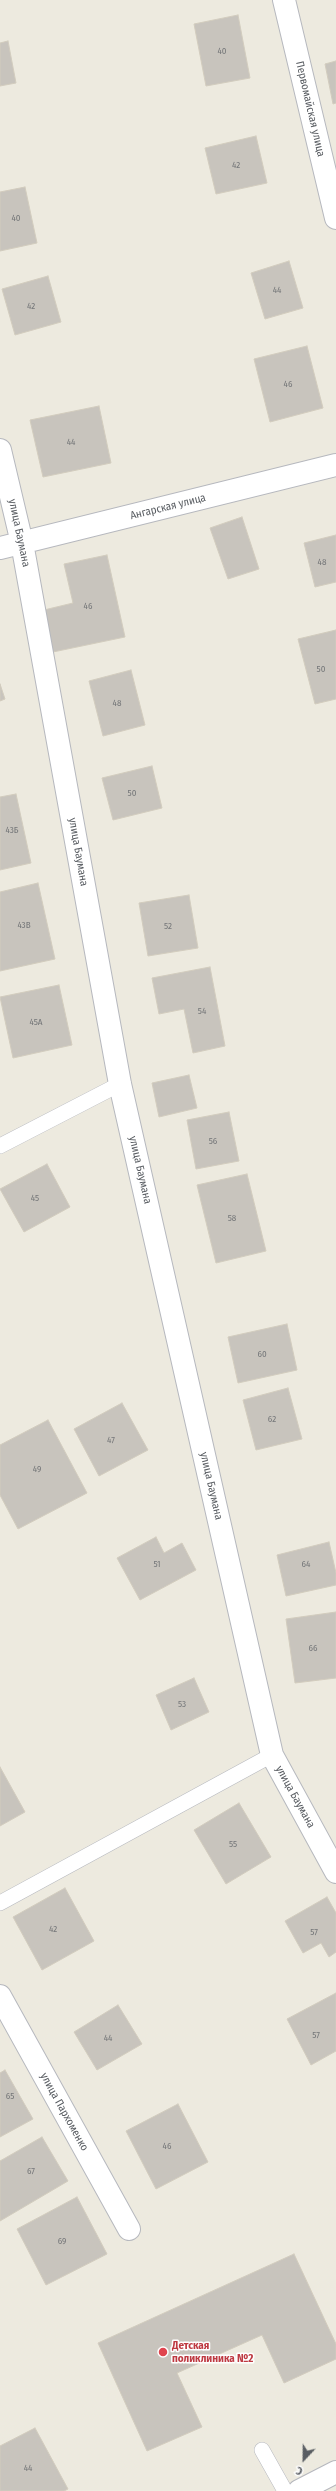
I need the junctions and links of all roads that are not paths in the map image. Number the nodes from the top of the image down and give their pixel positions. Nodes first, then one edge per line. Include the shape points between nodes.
1 (284, 0) edge
2 (336, 218) edge
3 (0, 450) edge
4 (336, 465) edge
5 (22, 543) junction
6 (0, 548) edge
7 (120, 1084) junction
8 (0, 1146) edge
9 (272, 1755) junction
10 (336, 1872) edge
11 (0, 1903) edge
12 (0, 1996) edge
13 (129, 2229) dead end
14 (262, 2450) dead end
15 (336, 2472) edge
16 (285, 2491) edge
17 (299, 2491) edge

1 - 2 street, Первомайская улица
3 - 5 street, улица Баумана
4 - 5 street, Ангарская улица
5 - 6 street, Ангарская улица
5 - 7 street, улица Баумана
7 - 8 lane
7 - 9 street, улица Баумана
9 - 10 street, улица Баумана
9 - 11 lane
12 - 13 street, улица Пархоменко
14 - 16 lane
15 - 17 street

